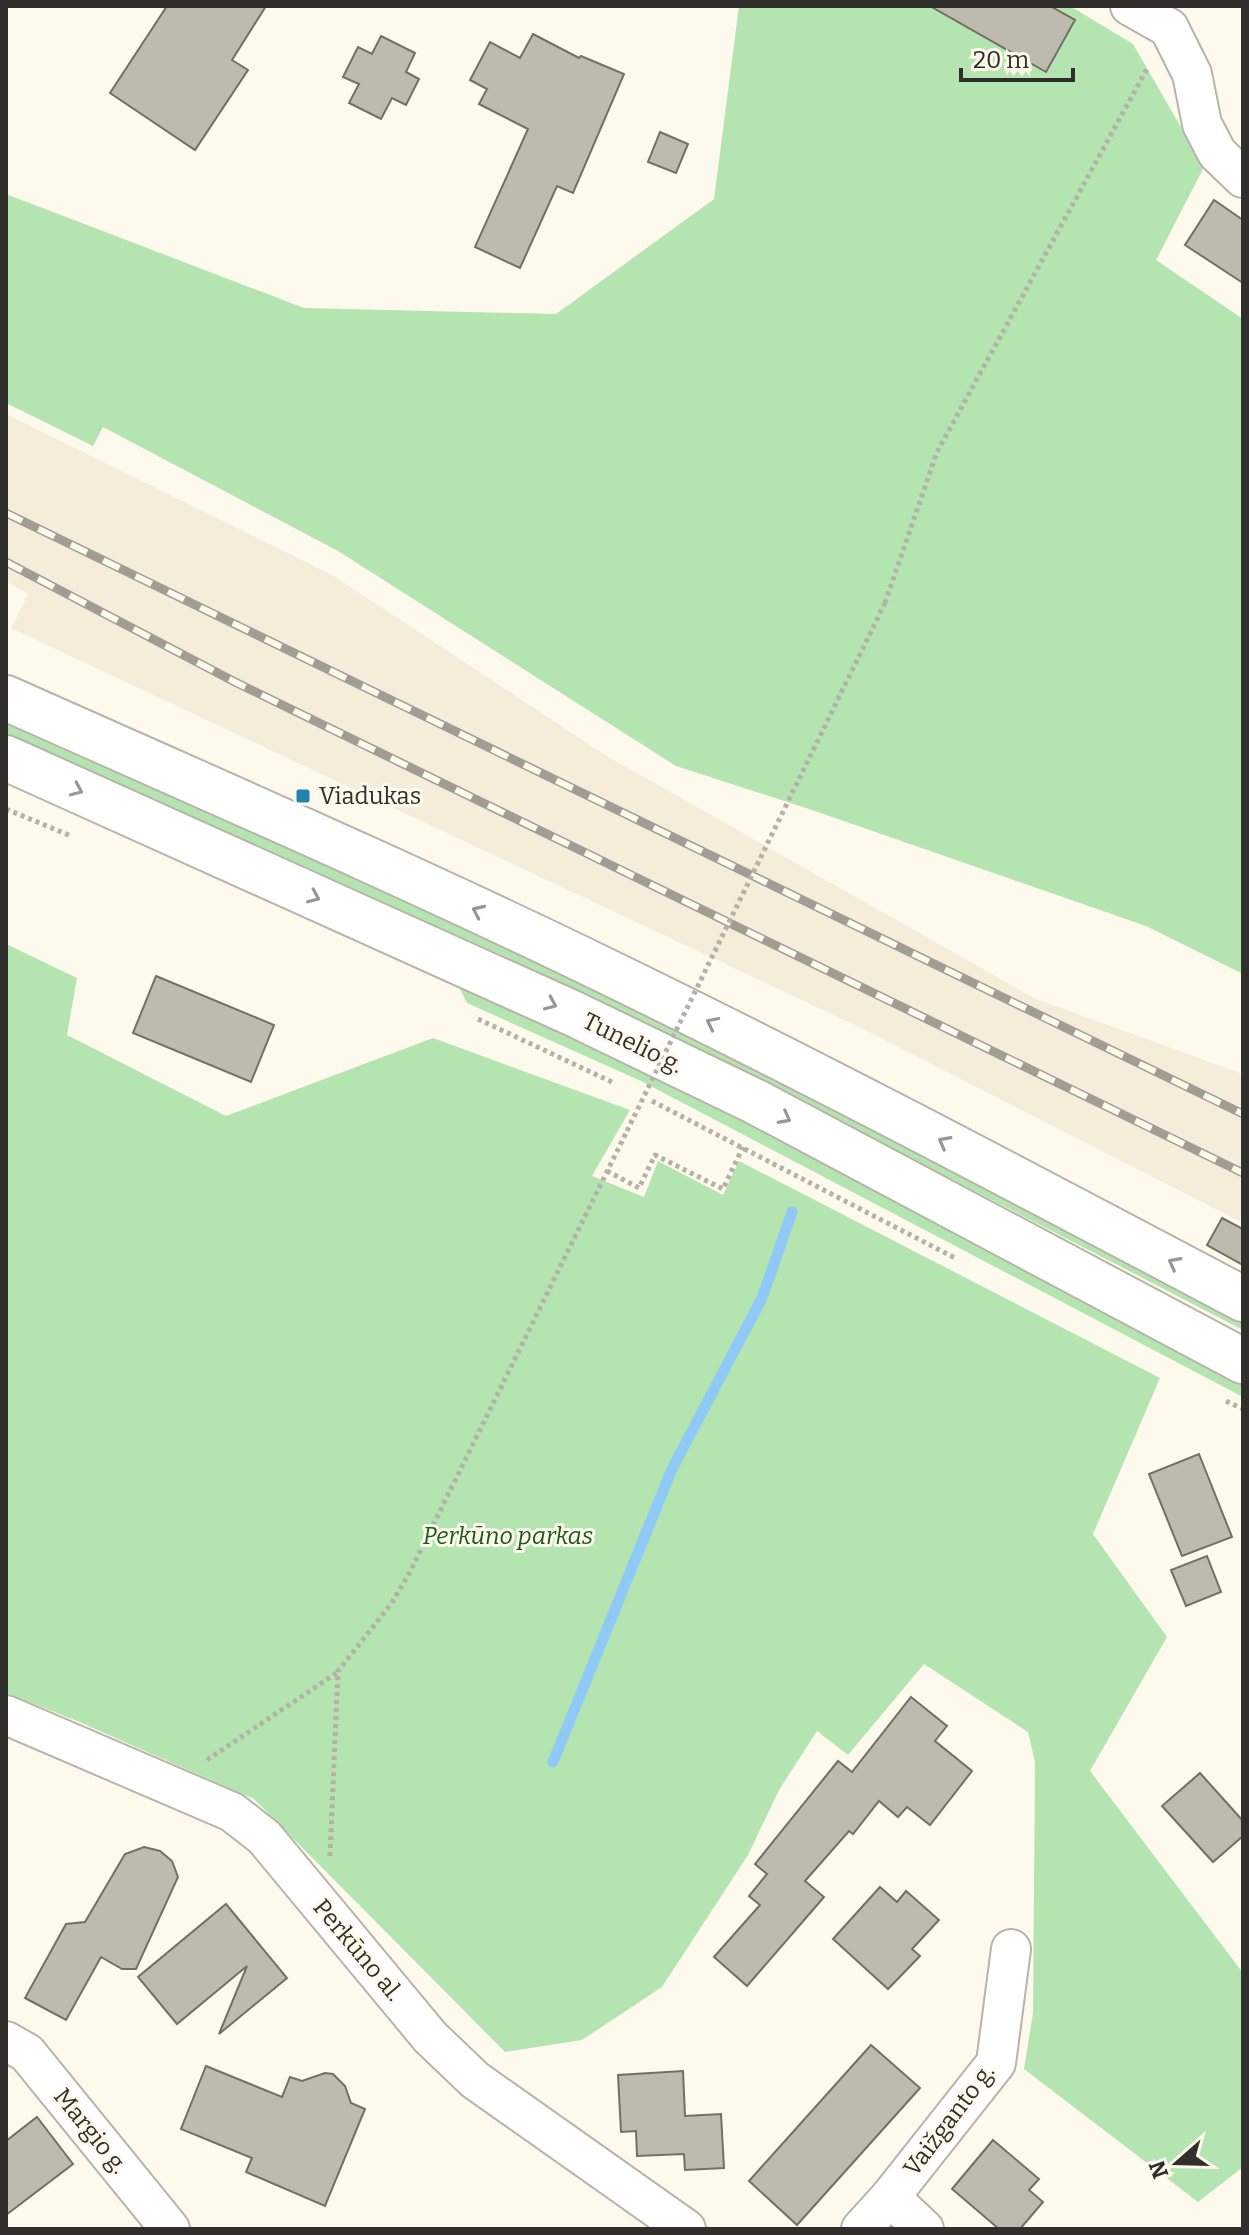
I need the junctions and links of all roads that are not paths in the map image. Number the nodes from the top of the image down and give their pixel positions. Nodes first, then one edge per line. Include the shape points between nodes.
1 (1130, 6) edge
2 (1175, 17) edge
3 (1243, 178) edge
4 (6, 698) edge
5 (6, 758) edge
6 (1243, 1299) edge
7 (1243, 1361) edge
8 (6, 1715) edge
9 (1011, 1949) dead end
10 (6, 2041) edge
11 (890, 2197) junction
12 (170, 2229) edge
13 (686, 2229) edge
14 (861, 2229) edge
15 (924, 2229) edge

1 - 2 street
2 - 3 street via 1202,124 1217,153
6 -> 4 main road via 607,971
5 -> 7 main road, Tunelio g. via 742,1095
8 - 13 street, Perkūno al. via 232,1812 264,1837 430,2037 475,2080
9 - 11 street, Vaižganto g. via 996,2063
10 - 12 street, Margio g. via 27,2053
11 - 14 street, Vaižganto g.
11 - 15 street

